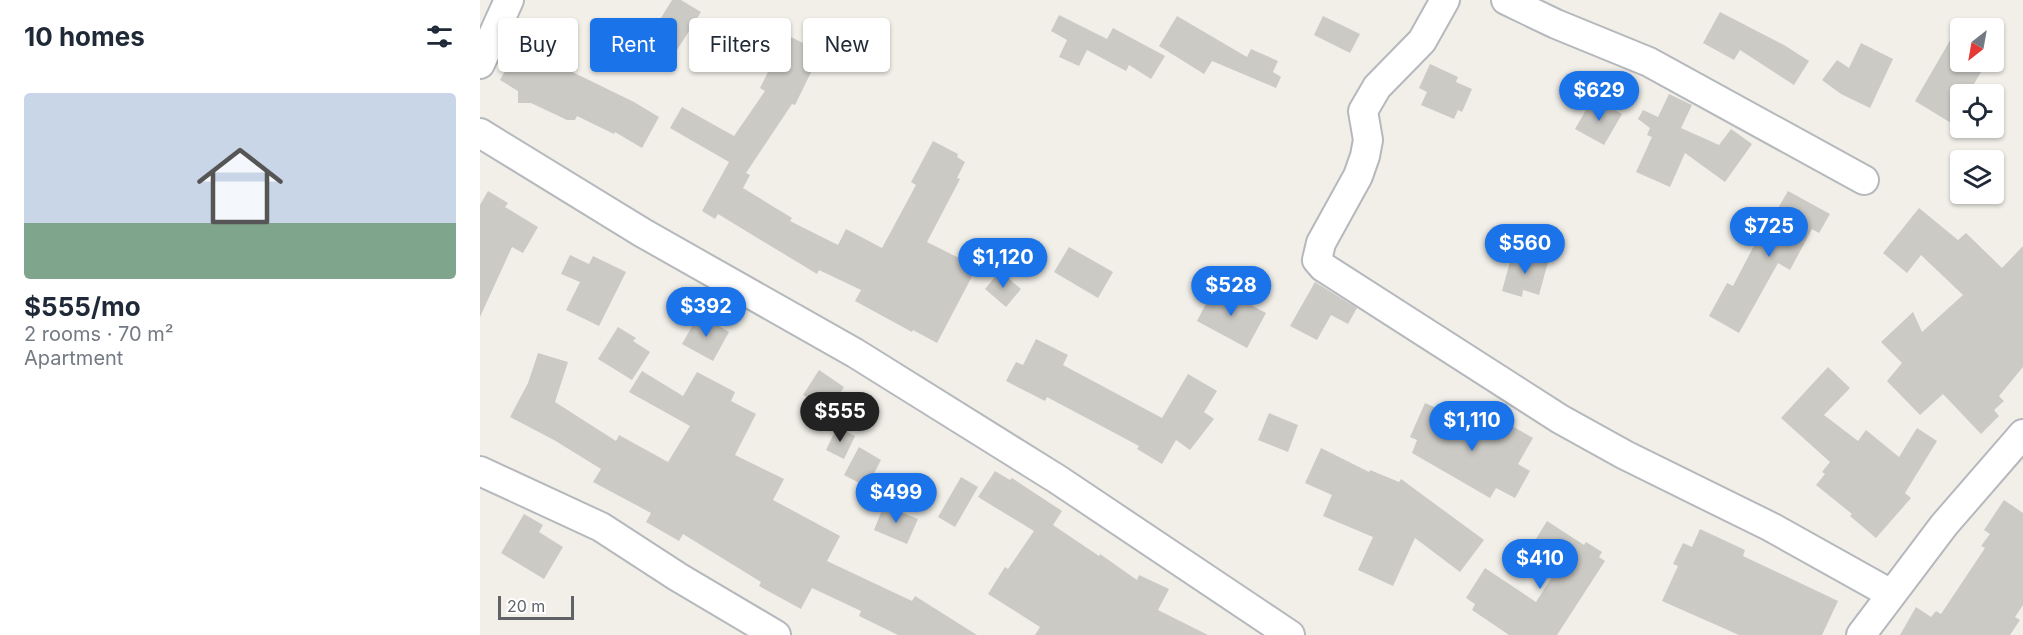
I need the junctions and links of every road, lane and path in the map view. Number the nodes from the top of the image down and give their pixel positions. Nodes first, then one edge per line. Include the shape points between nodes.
1 (508, 0) edge
2 (1445, 0) edge
3 (1515, 2) edge
4 (480, 64) edge
5 (480, 133) edge
6 (1864, 180) dead end
7 (2023, 434) edge
8 (480, 471) edge
9 (1891, 594) junction
10 (776, 635) edge
11 (1290, 635) edge
12 (1861, 635) edge

1 - 4 street
2 - 9 street via 1422,42 1377,87 1364,111 1368,140 1365,156 1321,243 1317,260 1560,419 1771,527
3 - 6 street via 1650,62
5 - 11 street via 643,233 855,353 1057,480
7 - 9 street via 1944,525
8 - 10 street via 601,527
9 - 12 street

